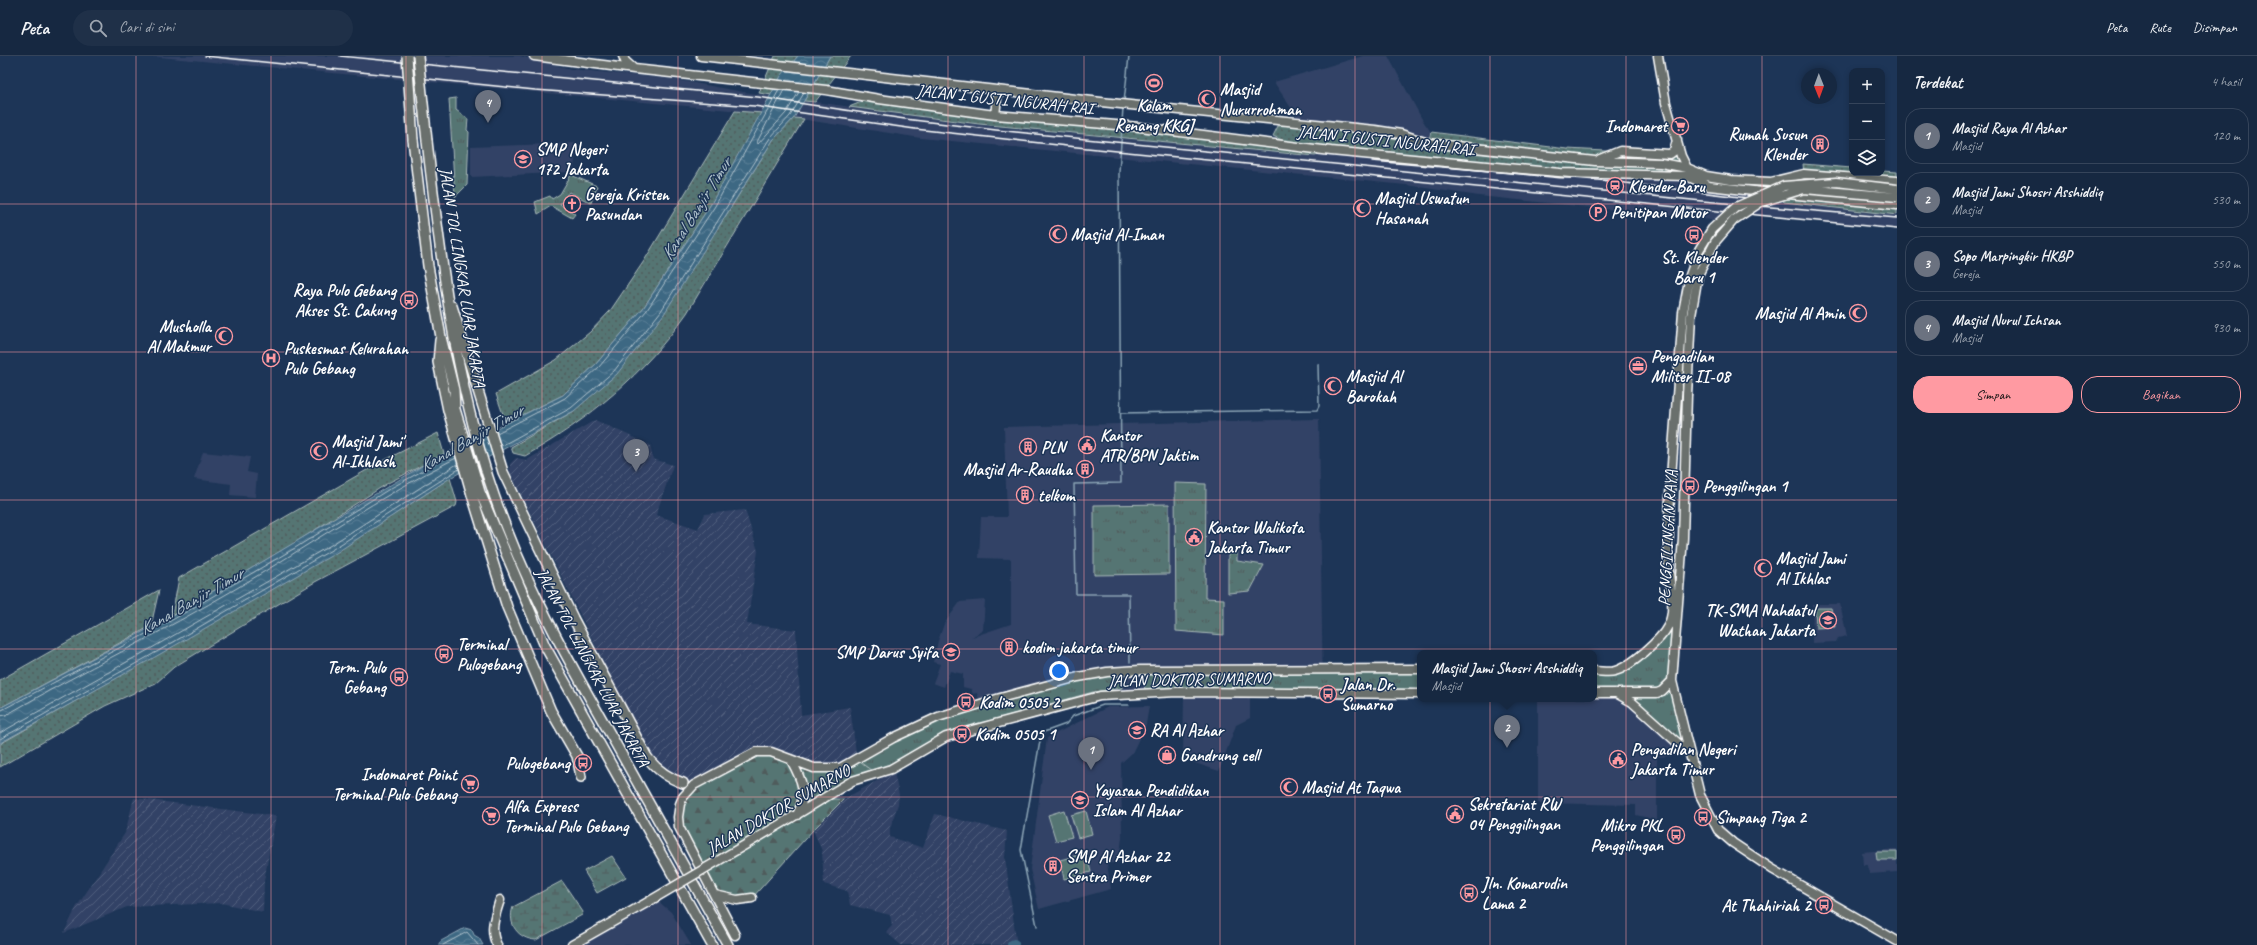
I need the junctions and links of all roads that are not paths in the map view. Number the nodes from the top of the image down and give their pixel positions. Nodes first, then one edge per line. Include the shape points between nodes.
1 (407, 56) edge
2 (418, 56) edge
3 (534, 56) edge
4 (623, 56) edge
5 (701, 56) edge
6 (1658, 56) edge
7 (634, 69) junction
8 (998, 90) junction
9 (995, 115) junction
10 (1677, 138) junction
11 (1595, 161) junction
12 (1687, 168) junction
13 (1823, 175) junction
14 (1837, 175) junction
15 (1897, 181) edge
16 (1897, 189) edge
17 (1820, 197) junction
18 (1897, 197) edge
19 (1831, 199) junction
20 (1897, 205) edge
21 (446, 291) junction
22 (441, 337) junction
23 (476, 494) junction
24 (1417, 669) edge
25 (1597, 671) edge
26 (1672, 681) junction
27 (1597, 693) edge
28 (1616, 693) junction
29 (1417, 694) edge
30 (1691, 754) junction
31 (791, 760) junction
32 (582, 777) dead end
33 (683, 783) dead end
34 (794, 816) junction
35 (715, 895) junction
36 (752, 898) dead end
37 (500, 900) dead end
38 (735, 935) dead end
39 (1897, 941) edge
40 (497, 945) edge
41 (572, 945) edge
42 (712, 945) edge
43 (728, 945) edge

1 - 22 highway, JALAN TOL LINGKAR LUAR JAKARTA, bridge via 428,266
2 - 21 highway, JALAN TOL LINGKAR LUAR JAKARTA, bridge
3 - 7 main road, JALAN I GUSTI NGURAH RAI
4 - 7 main road
5 - 8 main road, JALAN I GUSTI NGURAH RAI via 770,66 780,65
6 - 10 main road via 1666,104
7 - 9 main road, JALAN I GUSTI NGURAH RAI via 826,90 879,100
8 - 9 main road
8 - 11 main road, JALAN I GUSTI NGURAH RAI via 1374,130 1401,134 1428,143
9 - 17 main road, JALAN I GUSTI NGURAH RAI via 1140,127 1331,152 1547,172 1687,176 1709,186
10 - 11 main road via 1674,151 1670,154 1620,151
10 - 12 main road
11 - 12 main road, JALAN I GUSTI NGURAH RAI via 1661,163
12 - 13 main road, JALAN I GUSTI NGURAH RAI via 1714,177 1771,182 1804,174
13 - 14 main road, JALAN I GUSTI NGURAH RAI
13 - 17 main road via 1827,183
14 - 15 main road, JALAN I GUSTI NGURAH RAI
14 - 19 main road via 1830,179
16 - 25 main road, PENGGILINGAN RAYA, bridge via 1836,182 1784,186 1736,207 1712,229 1699,250 1683,312 1673,452 1669,569 1672,609 1668,626 1633,661 1615,671
17 - 19 main road, JALAN I GUSTI NGURAH RAI
18 - 26 main road, PENGGILINGAN RAYA, bridge via 1804,189 1761,202 1734,220 1715,242 1698,275 1691,316 1683,538
19 - 20 main road, JALAN I GUSTI NGURAH RAI
21 - 33 highway via 457,316 503,472 576,625 647,757 660,770
21 - 43 highway, JALAN TOL LINGKAR LUAR JAKARTA via 466,401 504,523 530,585 560,645
22 - 23 highway, JALAN TOL LINGKAR LUAR JAKARTA via 454,390 455,409
22 - 23 highway via 438,362 454,428
23 - 32 highway via 513,623 551,711 577,756
23 - 42 highway, JALAN TOL LINGKAR LUAR JAKARTA via 544,646
24 - 31 main road, JALAN DOKTOR SUMARNO via 1107,672 1007,696 938,718 893,738 840,768 814,768
26 - 28 main road via 1657,693
26 - 30 main road, PENGGILINGAN RAYA
27 - 28 main road
28 - 30 main road via 1632,702
29 - 34 main road, JALAN DOKTOR SUMARNO via 1177,692 1100,696 946,737 891,769 852,781
30 - 39 main road, PENGGILINGAN RAYA via 1700,795 1718,830 1772,869
31 - 34 main road via 801,777 804,789 803,799
31 - 35 main road, JALAN DOKTOR SUMARNO via 771,752 756,752 694,785 683,797 678,811 679,826
34 - 41 main road, JALAN DOKTOR SUMARNO, bridge
35 - 36 main road via 737,900
35 - 38 main road, JALAN DOKTOR SUMARNO
37 - 40 main road via 492,924 492,933

